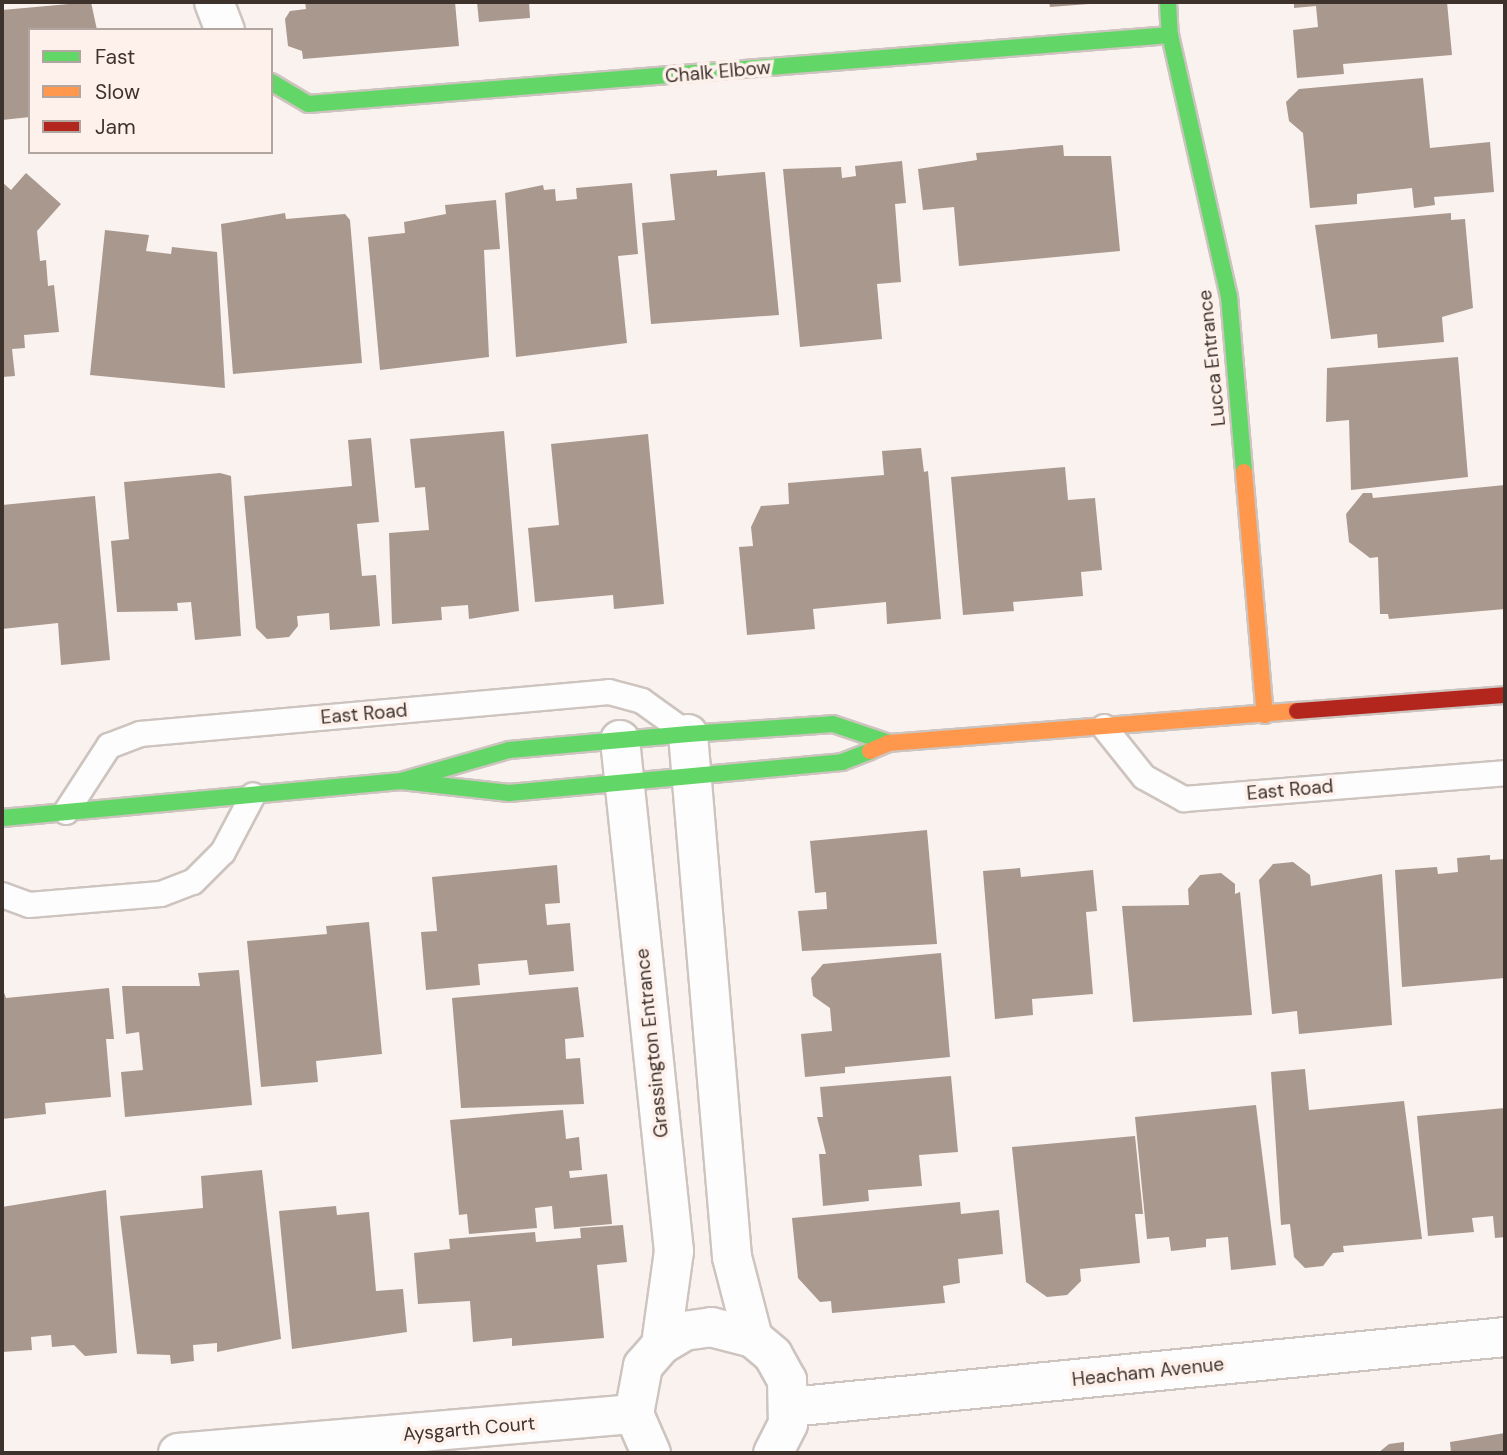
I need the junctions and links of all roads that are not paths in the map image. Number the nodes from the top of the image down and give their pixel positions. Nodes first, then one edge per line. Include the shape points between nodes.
1 (214, 2) edge
2 (1168, 2) edge
3 (224, 28) edge
4 (1170, 35) junction
5 (273, 83) edge
6 (1505, 695) edge
7 (1265, 715) junction
8 (1104, 727) junction
9 (688, 734) junction
10 (621, 740) junction
11 (889, 743) junction
12 (1505, 773) edge
13 (692, 776) junction
14 (401, 781) junction
15 (625, 782) junction
16 (253, 795) junction
17 (66, 812) junction
18 (2, 818) edge
19 (2, 895) edge
20 (1505, 1337) edge
21 (753, 1338) junction
22 (661, 1345) junction
23 (790, 1406) junction
24 (634, 1415) junction
25 (178, 1453) edge
26 (651, 1453) edge
27 (773, 1453) edge

1 - 3 street
2 - 4 street, Lucca Entrance
4 - 5 street, Chalk Elbow via 308,104
4 - 7 street, Lucca Entrance via 1229,296
6 - 7 street
7 - 8 street
8 - 11 street
8 - 12 lane, East Road via 1144,777 1184,799
9 - 10 street
9 - 11 street via 833,724
9 - 13 street
9 - 17 lane, East Road via 642,701 608,692 140,734 108,746
10 - 14 street via 509,750
10 - 15 street, Grassington Entrance
11 - 13 street via 842,762
13 - 15 street
13 - 21 street via 732,1257
14 - 15 street via 509,793
14 - 16 street
15 - 22 street, Grassington Entrance via 674,1251
16 - 17 street
16 - 19 lane via 223,852 193,882 161,894 29,905
17 - 18 street
20 - 23 street, Heacham Avenue
21 - 22 street via 711,1326 684,1331
21 - 23 street via 773,1355 787,1380
22 - 24 street via 643,1366
23 - 27 street via 789,1424
24 - 25 street, Aysgarth Court
24 - 26 street

